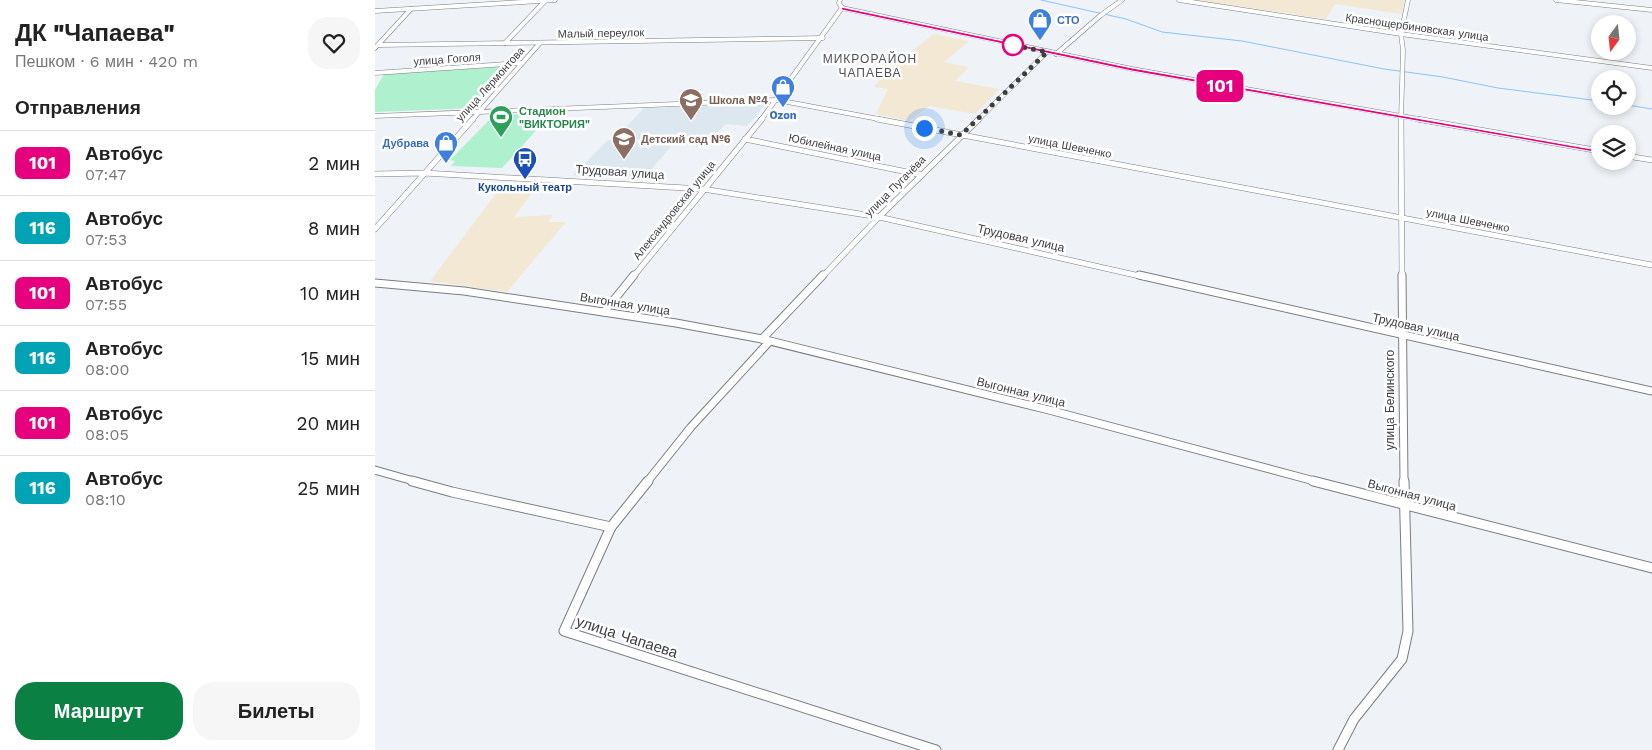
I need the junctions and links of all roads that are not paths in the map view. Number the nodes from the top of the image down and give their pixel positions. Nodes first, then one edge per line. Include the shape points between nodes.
1 (547, 0) edge
2 (555, 0) edge
3 (839, 0) edge
4 (1122, 0) edge
5 (1179, 0) edge
6 (1408, 0) edge
7 (1556, 0) edge
8 (842, 8) junction
9 (411, 9) junction
10 (1652, 10) edge
11 (375, 11) edge
12 (1401, 34) junction
13 (823, 38) junction
14 (505, 43) junction
15 (540, 43) junction
16 (377, 46) edge
17 (1047, 52) junction
18 (1056, 54) junction
19 (521, 63) junction
20 (1652, 68) edge
21 (375, 73) edge
22 (777, 100) junction
23 (480, 111) junction
24 (375, 116) edge
25 (1401, 118) junction
26 (961, 135) junction
27 (745, 139) junction
28 (1591, 150) edge
29 (1636, 157) edge
30 (1652, 160) edge
31 (424, 173) junction
32 (375, 174) edge
33 (921, 175) junction
34 (703, 189) junction
35 (879, 217) junction
36 (1402, 218) junction
37 (375, 230) edge
38 (1652, 265) edge
39 (375, 283) edge
40 (604, 312) junction
41 (1403, 336) junction
42 (766, 340) junction
43 (1652, 391) edge
44 (375, 470) edge
45 (1404, 505) junction
46 (611, 527) junction
47 (1652, 568) edge
48 (936, 750) edge
49 (1338, 750) edge

1 - 2 street
1 - 9 street
1 - 14 street, улица Лермонтова
3 - 8 street
4 - 18 street
5 - 12 street, Краснощербиновская улица
6 - 12 street, улица Белинского
7 - 10 street
8 - 13 street, Александровская улица
8 - 17 street
9 - 11 street
9 - 16 street
12 - 20 street, Краснощербиновская улица
12 - 25 street, улица Белинского
13 - 15 street, Малый переулок
13 - 22 street, Александровская улица
14 - 15 street, Малый переулок
14 - 16 street, Малый переулок
15 - 19 street, улица Лермонтова
17 - 18 street
17 - 26 street, улица Пугачёва
18 - 25 street
19 - 21 street, улица Гоголя
19 - 23 street, улица Лермонтова
22 - 23 street, улица Шевченко
22 - 26 street, улица Шевченко
22 - 27 street, Александровская улица
23 - 24 street, улица Шевченко
23 - 31 street, улица Лермонтова
25 - 28 street
25 - 36 street, улица Белинского
26 - 33 street, улица Пугачёва
26 - 36 street, улица Шевченко
27 - 33 street, Юбилейная улица
27 - 34 street, Александровская улица
29 - 30 street
31 - 32 street, Трудовая улица
31 - 34 street, Трудовая улица
31 - 37 street, улица Лермонтова
33 - 35 street, улица Пугачёва
34 - 35 street, Трудовая улица
34 - 40 street, Александровская улица
35 - 41 street, Трудовая улица
35 - 42 street, улица Пугачёва
36 - 38 street, улица Шевченко
36 - 41 street, улица Белинского
39 - 40 street, Выгонная улица via 464,291
40 - 42 street, Выгонная улица
41 - 43 street, Трудовая улица
41 - 45 street, улица Белинского
42 - 45 street, Выгонная улица via 1049,410
42 - 46 street, улица Пугачёва
44 - 46 street via 452,492
45 - 47 street, Выгонная улица
45 - 49 street, улица Белинского via 1407,631 1402,659 1354,719
46 - 48 street, улица Чапаева via 564,631

